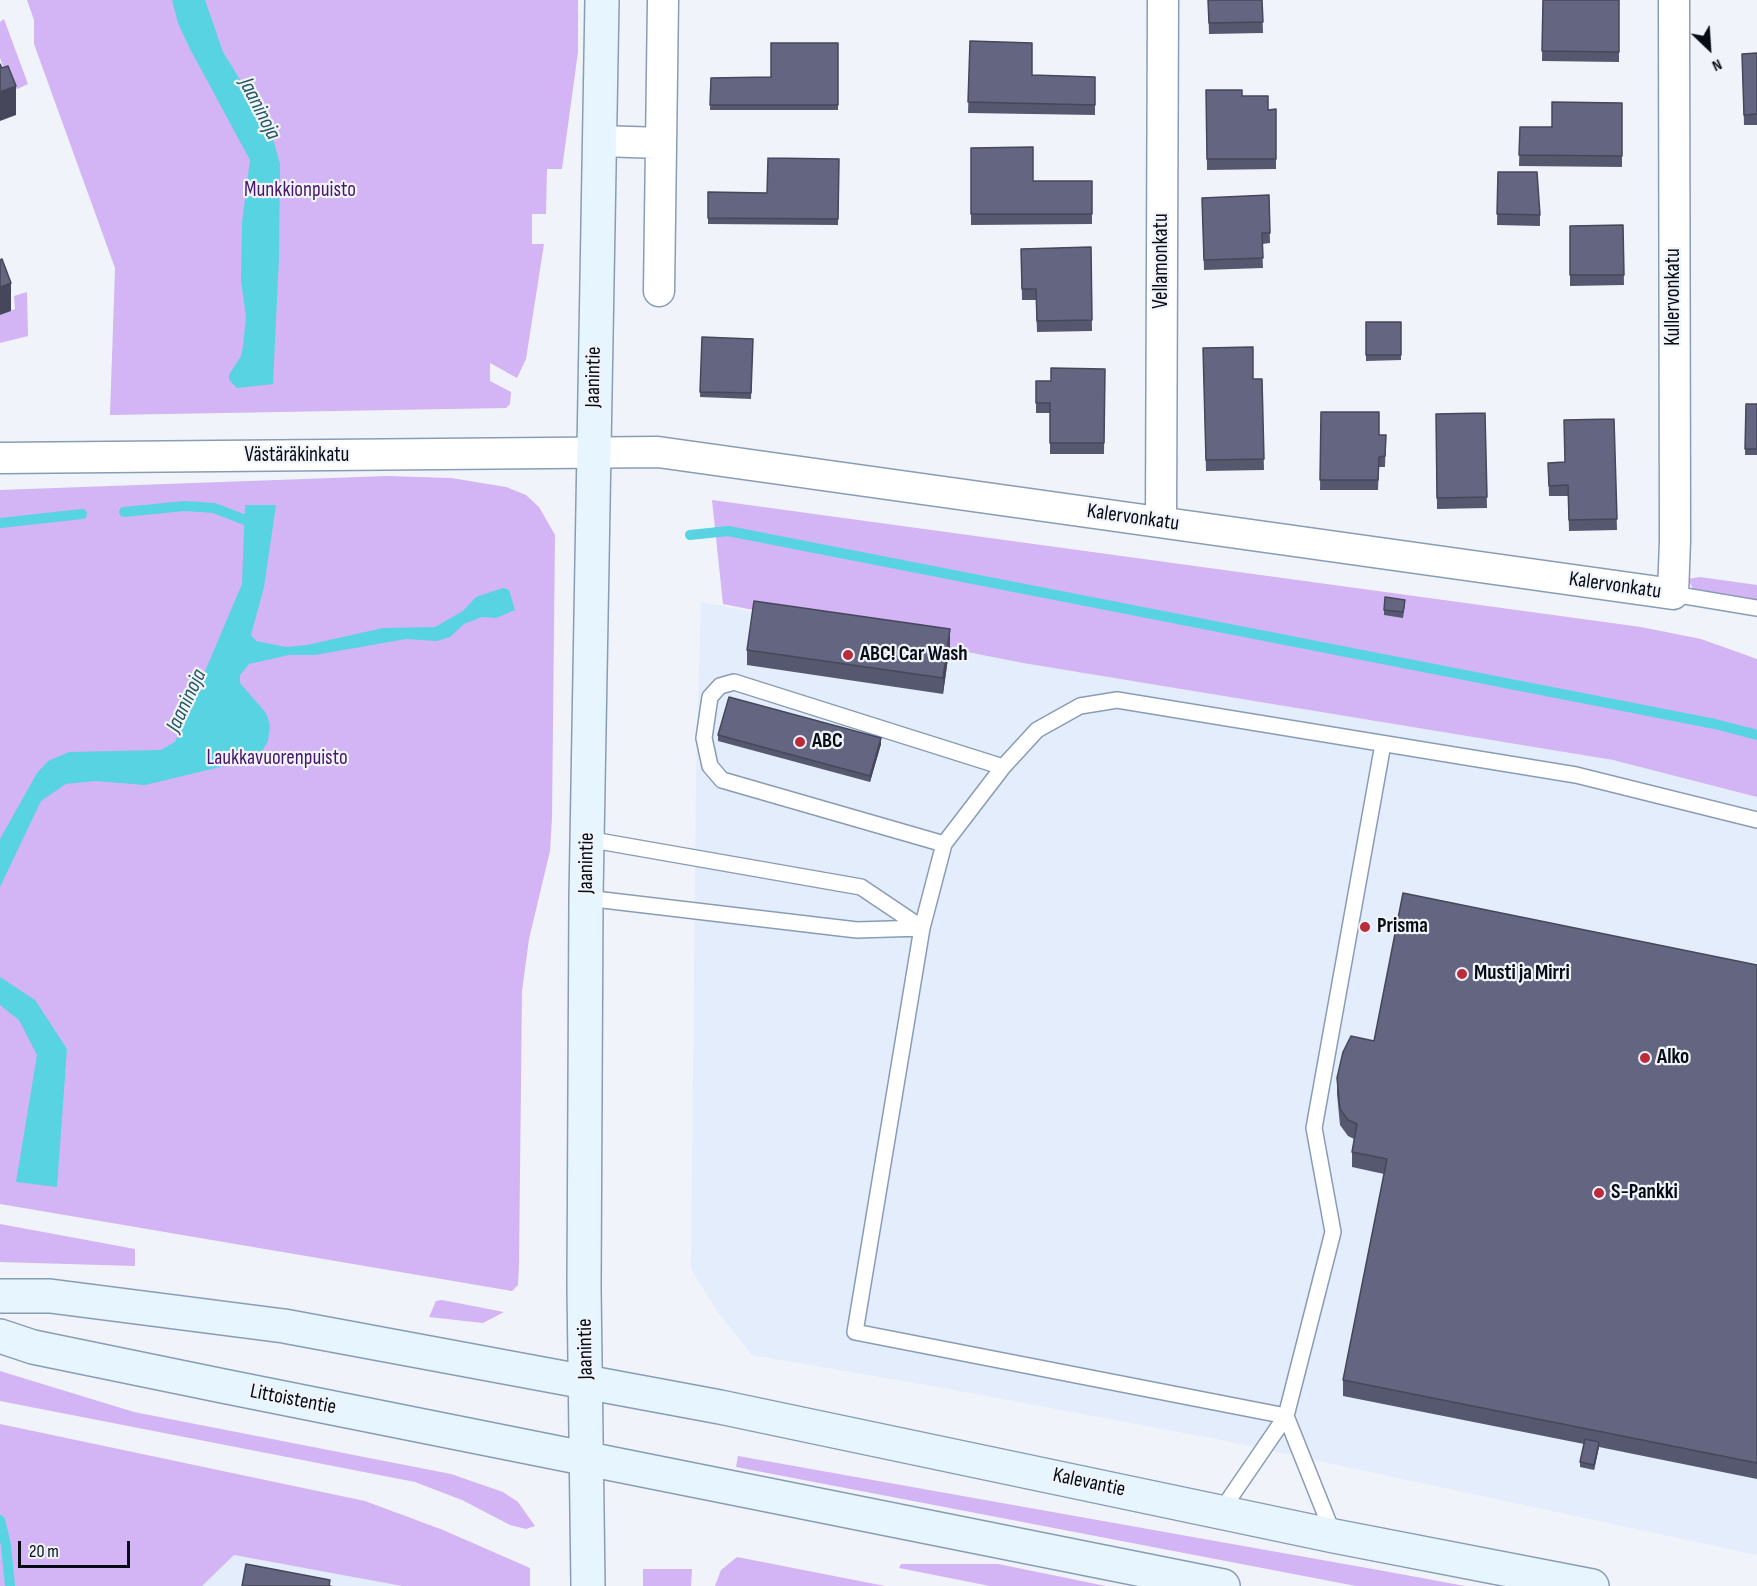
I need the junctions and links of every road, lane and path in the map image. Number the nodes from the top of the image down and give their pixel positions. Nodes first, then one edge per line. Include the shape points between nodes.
1 (602, 0) edge
2 (663, 0) edge
3 (1163, 0) edge
4 (1674, 0) edge
5 (600, 141) junction
6 (661, 143) junction
7 (660, 291) dead end
8 (594, 454) junction
9 (0, 458) edge
10 (1161, 522) junction
11 (1672, 594) junction
12 (1757, 608) edge
13 (1383, 744) junction
14 (1003, 767) junction
15 (1757, 820) edge
16 (587, 838) junction
17 (944, 844) junction
18 (586, 898) junction
19 (922, 928) junction
20 (0, 1296) edge
21 (0, 1336) edge
22 (586, 1382) junction
23 (1286, 1416) junction
24 (588, 1459) junction
25 (1221, 1511) junction
26 (1334, 1536) junction
27 (588, 1586) edge
28 (1222, 1586) edge
29 (1592, 1586) edge

1 - 5 main road, Jaanintie
2 - 6 street
3 - 10 street, Vellamonkatu
4 - 11 street, Kullervonkatu
5 - 6 street
5 - 8 main road, Jaanintie
6 - 7 street
8 - 9 street, Västäräkinkatu
8 - 10 street, Kalervonkatu via 658,452
8 - 16 main road, Jaanintie
10 - 11 street, Kalervonkatu
11 - 12 lane
13 - 14 lane via 1117,700 1080,706 1037,730
13 - 15 lane via 1576,775
13 - 23 lane via 1314,1128 1333,1232
14 - 17 lane
14 - 17 lane via 734,682 720,686 710,697 704,738 710,766 722,780
16 - 18 main road, Jaanintie
16 - 19 lane via 861,887
17 - 19 lane
18 - 19 lane via 857,930
18 - 22 main road, Jaanintie
19 - 23 lane via 855,1332
20 - 22 main road via 50,1296 284,1326
21 - 24 main road, Littoistentie via 33,1347
22 - 24 main road, Jaanintie
22 - 25 main road, Kalevantie
23 - 25 lane
23 - 26 lane
24 - 27 main road, Jaanintie
24 - 28 main road
25 - 26 main road, Kalevantie
26 - 29 main road, Kalevantie

